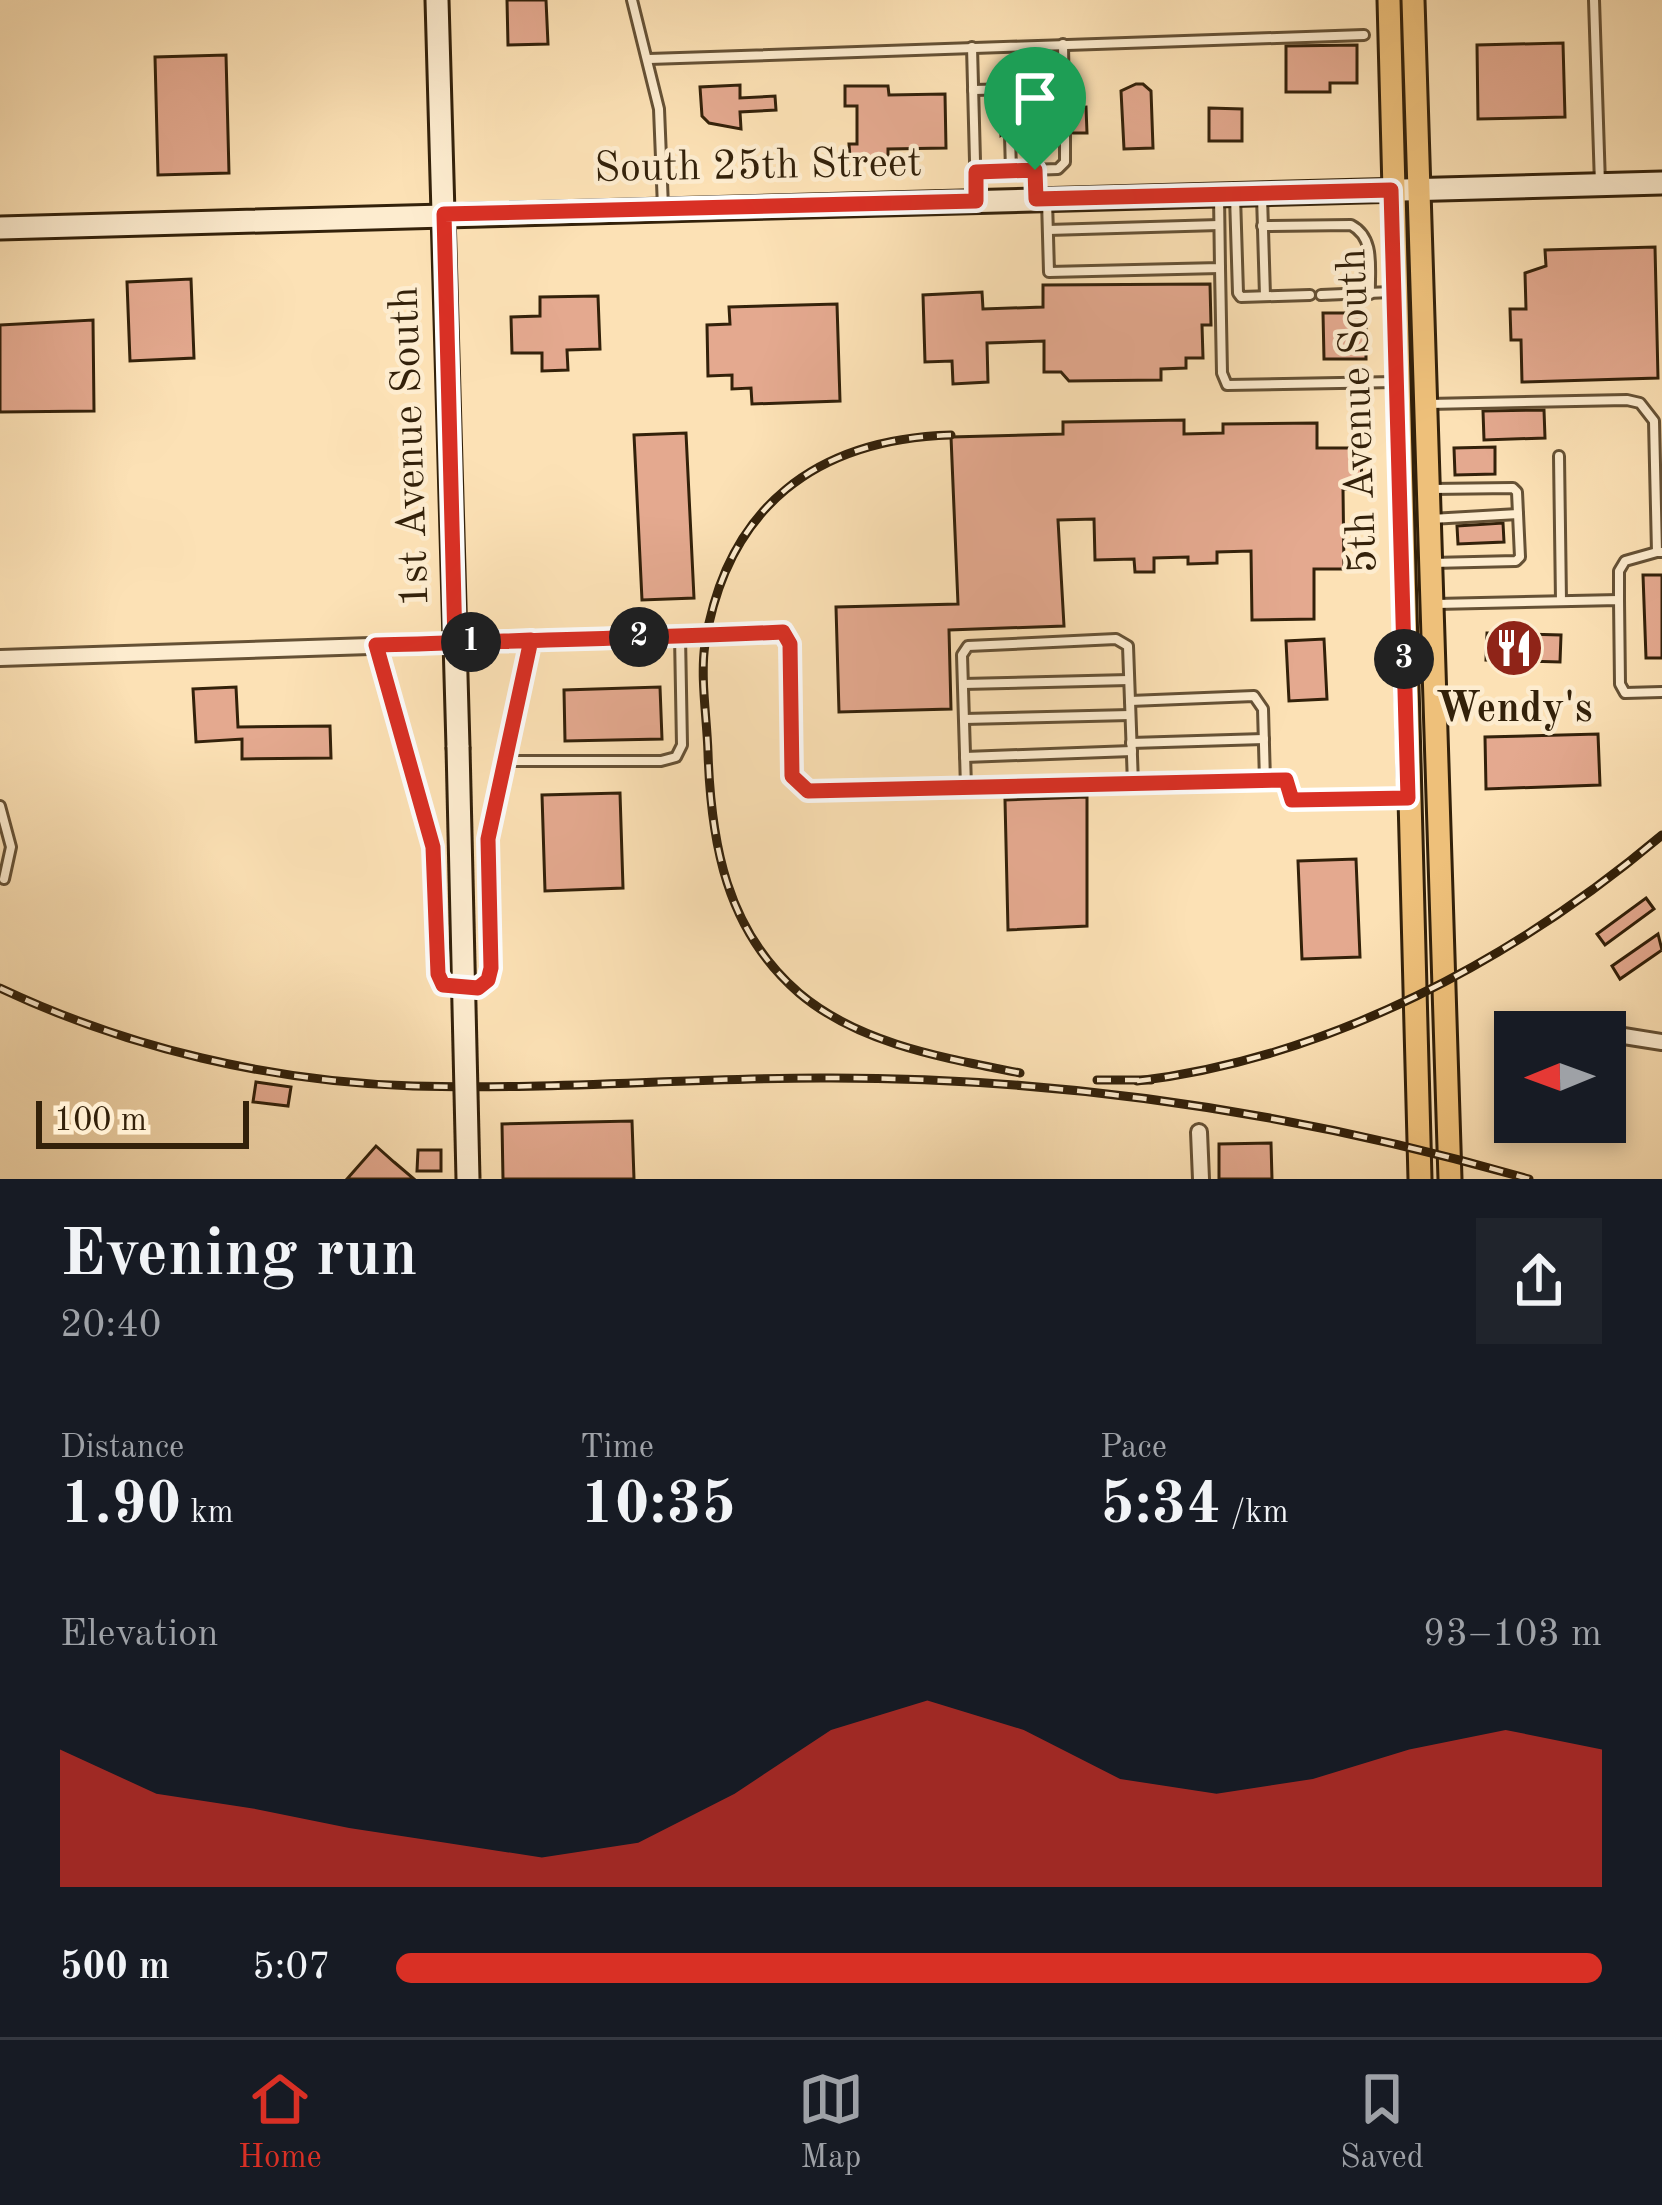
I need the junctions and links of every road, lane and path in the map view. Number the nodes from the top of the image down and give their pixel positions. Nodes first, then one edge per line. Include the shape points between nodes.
1 (437, 0) edge
2 (632, 0) edge
3 (1389, 0) edge
4 (1414, 0) edge
5 (1594, 0) edge
6 (1364, 35) dead end
7 (1063, 44) junction
8 (971, 46) junction
9 (649, 59) junction
10 (1064, 88) junction
11 (1010, 89) junction
12 (973, 90) junction
13 (1064, 108) dead end
14 (1010, 112) dead end
15 (1065, 134) dead end
16 (1010, 135) dead end
17 (1035, 170) junction
18 (1011, 171) junction
19 (976, 172) junction
20 (1662, 183) edge
21 (1600, 185) junction
22 (1421, 189) junction
23 (1391, 190) junction
24 (1227, 194) junction
25 (1262, 194) junction
26 (1042, 199) junction
27 (976, 201) junction
28 (663, 209) junction
29 (444, 214) junction
30 (1220, 226) junction
31 (1262, 226) junction
32 (0, 228) edge
33 (1048, 230) junction
34 (1220, 268) junction
35 (1394, 291) junction
36 (1370, 294) junction
37 (1264, 296) junction
38 (1396, 382) junction
39 (1426, 404) junction
40 (1559, 456) dead end
41 (1430, 489) junction
42 (1518, 514) junction
43 (1431, 519) junction
44 (1659, 552) edge
45 (1432, 563) junction
46 (1619, 600) junction
47 (1561, 601) junction
48 (1434, 604) junction
49 (680, 636) junction
50 (531, 640) junction
51 (455, 643) junction
52 (376, 645) junction
53 (0, 658) edge
54 (1129, 680) junction
55 (963, 684) junction
56 (1662, 692) edge
57 (1130, 701) junction
58 (1130, 715) junction
59 (964, 719) junction
60 (1264, 740) junction
61 (1131, 747) junction
62 (965, 757) junction
63 (506, 761) junction
64 (1265, 781) junction
65 (1132, 784) junction
66 (966, 787) junction
67 (1408, 798) junction
68 (0, 806) edge
69 (4, 879) dead end
70 (1626, 1037) edge
71 (1662, 1042) edge
72 (1199, 1132) dead end
73 (468, 1179) edge
74 (1201, 1179) edge
75 (1420, 1179) edge
76 (1450, 1179) edge

1 - 29 street, 1st Avenue South
2 - 9 lane
3 - 23 main road, 5th Avenue South
4 - 22 main road, 5th Avenue South
5 - 21 lane
6 - 7 lane
7 - 8 lane
7 - 10 lane
8 - 9 lane
8 - 12 lane
9 - 28 lane
10 - 11 lane
10 - 13 lane
11 - 12 lane
11 - 14 lane
12 - 19 lane
15 - 17 lane via 1065,162
16 - 18 lane
17 - 18 lane
17 - 26 lane
18 - 19 lane
19 - 27 lane
20 - 21 street, South 25th Street
21 - 22 street, South 25th Street
22 - 23 street, South 25th Street
22 - 39 main road, 5th Avenue South
23 - 25 street, South 25th Street
23 - 35 main road, 5th Avenue South
24 - 25 street, South 25th Street
24 - 26 street, South 25th Street
24 - 30 lane
24 - 37 lane via 1238,293
25 - 31 lane
26 - 27 street, South 25th Street
26 - 33 lane
27 - 28 street, South 25th Street
28 - 29 street, South 25th Street
29 - 32 street, South 25th Street
29 - 51 street, 1st Avenue South
30 - 33 lane
30 - 34 lane
31 - 36 lane via 1361,230 1369,242
31 - 37 lane
33 - 34 lane via 1049,272
34 - 38 lane via 1227,385
35 - 36 lane
35 - 38 main road, 5th Avenue South
36 - 37 lane
38 - 67 main road, 5th Avenue South
39 - 41 main road, 5th Avenue South
39 - 44 lane via 1640,403 1654,421
40 - 47 lane
41 - 42 lane via 1513,488
41 - 43 main road, 5th Avenue South
42 - 43 lane
42 - 45 lane via 1516,561
43 - 45 main road, 5th Avenue South
44 - 46 lane via 1624,561
45 - 48 main road, 5th Avenue South
46 - 47 lane
46 - 56 lane via 1620,684 1625,693
47 - 48 lane
48 - 76 main road, 5th Avenue South
49 - 50 street
49 - 63 lane via 676,757
49 - 66 lane via 783,632 790,644 792,776 808,791
50 - 51 street
50 - 63 lane
51 - 52 street
51 - 73 street, 1st Avenue South, bridge
52 - 53 street
52 - 63 lane via 433,847 438,974 454,988 478,988 491,968 488,839
54 - 55 lane
54 - 55 lane via 1128,646 1116,639 968,646
54 - 57 lane
55 - 59 lane
57 - 58 lane
57 - 60 lane via 1254,696
58 - 59 lane
58 - 61 lane
59 - 62 lane
60 - 61 lane
60 - 64 lane
61 - 62 lane
61 - 65 lane
62 - 66 lane
64 - 65 lane
64 - 67 lane via 1286,780 1292,800
65 - 66 lane
67 - 75 main road, 5th Avenue South
68 - 69 lane via 11,847
70 - 71 street
72 - 74 street

